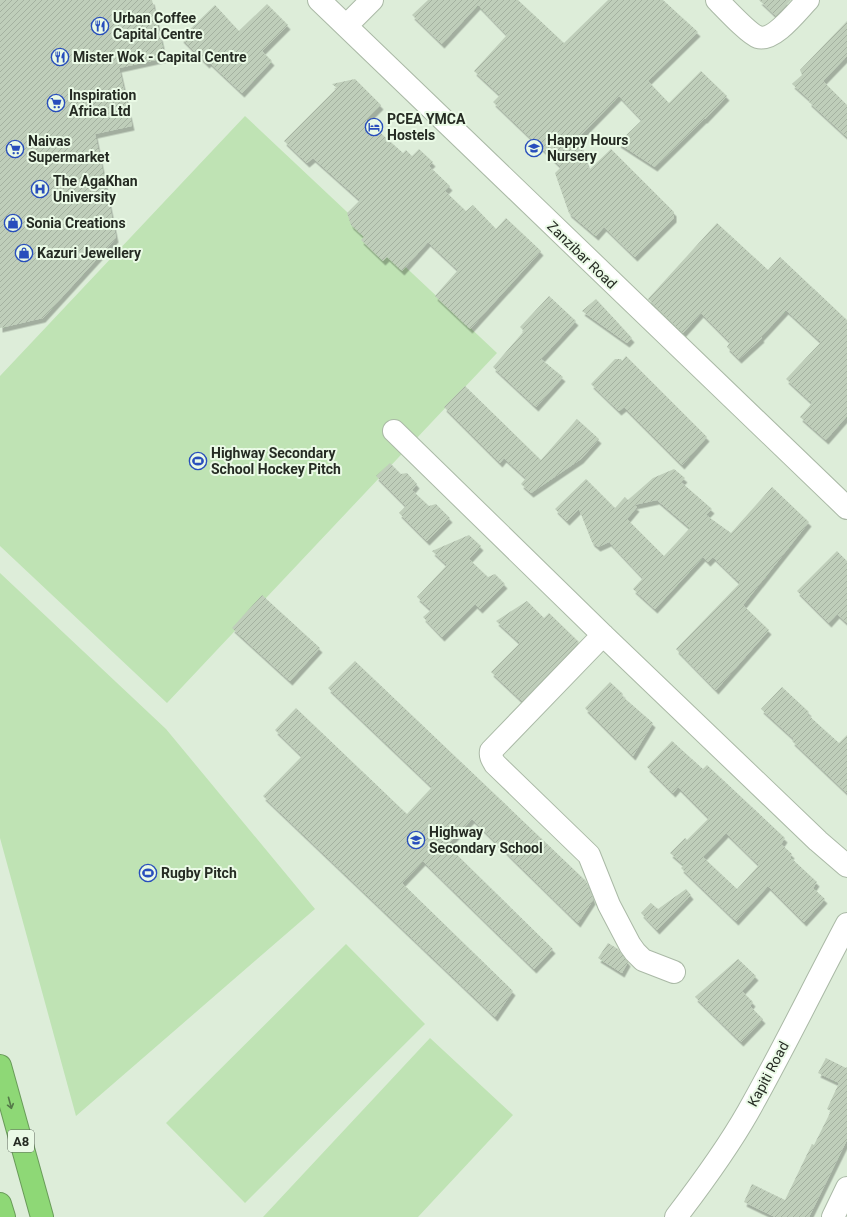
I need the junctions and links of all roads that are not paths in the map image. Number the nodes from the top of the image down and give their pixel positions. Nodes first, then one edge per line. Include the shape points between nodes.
1 (319, 0) edge
2 (372, 0) edge
3 (716, 0) edge
4 (808, 0) edge
5 (346, 26) junction
6 (394, 431) dead end
7 (847, 508) edge
8 (603, 635) junction
9 (847, 866) edge
10 (847, 924) edge
11 (839, 957) edge
12 (674, 972) dead end
13 (0, 1066) edge
14 (847, 1188) edge
15 (0, 1204) edge
16 (4, 1217) edge
17 (42, 1217) edge
18 (676, 1217) edge
19 (833, 1217) edge

1 - 5 street, Zanzibar Road
2 - 5 street
3 - 4 street via 751,33 759,37 771,35 781,28
5 - 7 street, Zanzibar Road
6 - 8 street
8 - 9 street
8 - 12 street via 491,751 490,755 495,764 589,856 609,905 635,952 642,960
10 - 11 street, Kapiti Road
11 - 18 street, Kapiti Road via 791,1033 748,1112 711,1170
13 -> 17 highway, A8
14 - 19 street
15 - 16 highway

